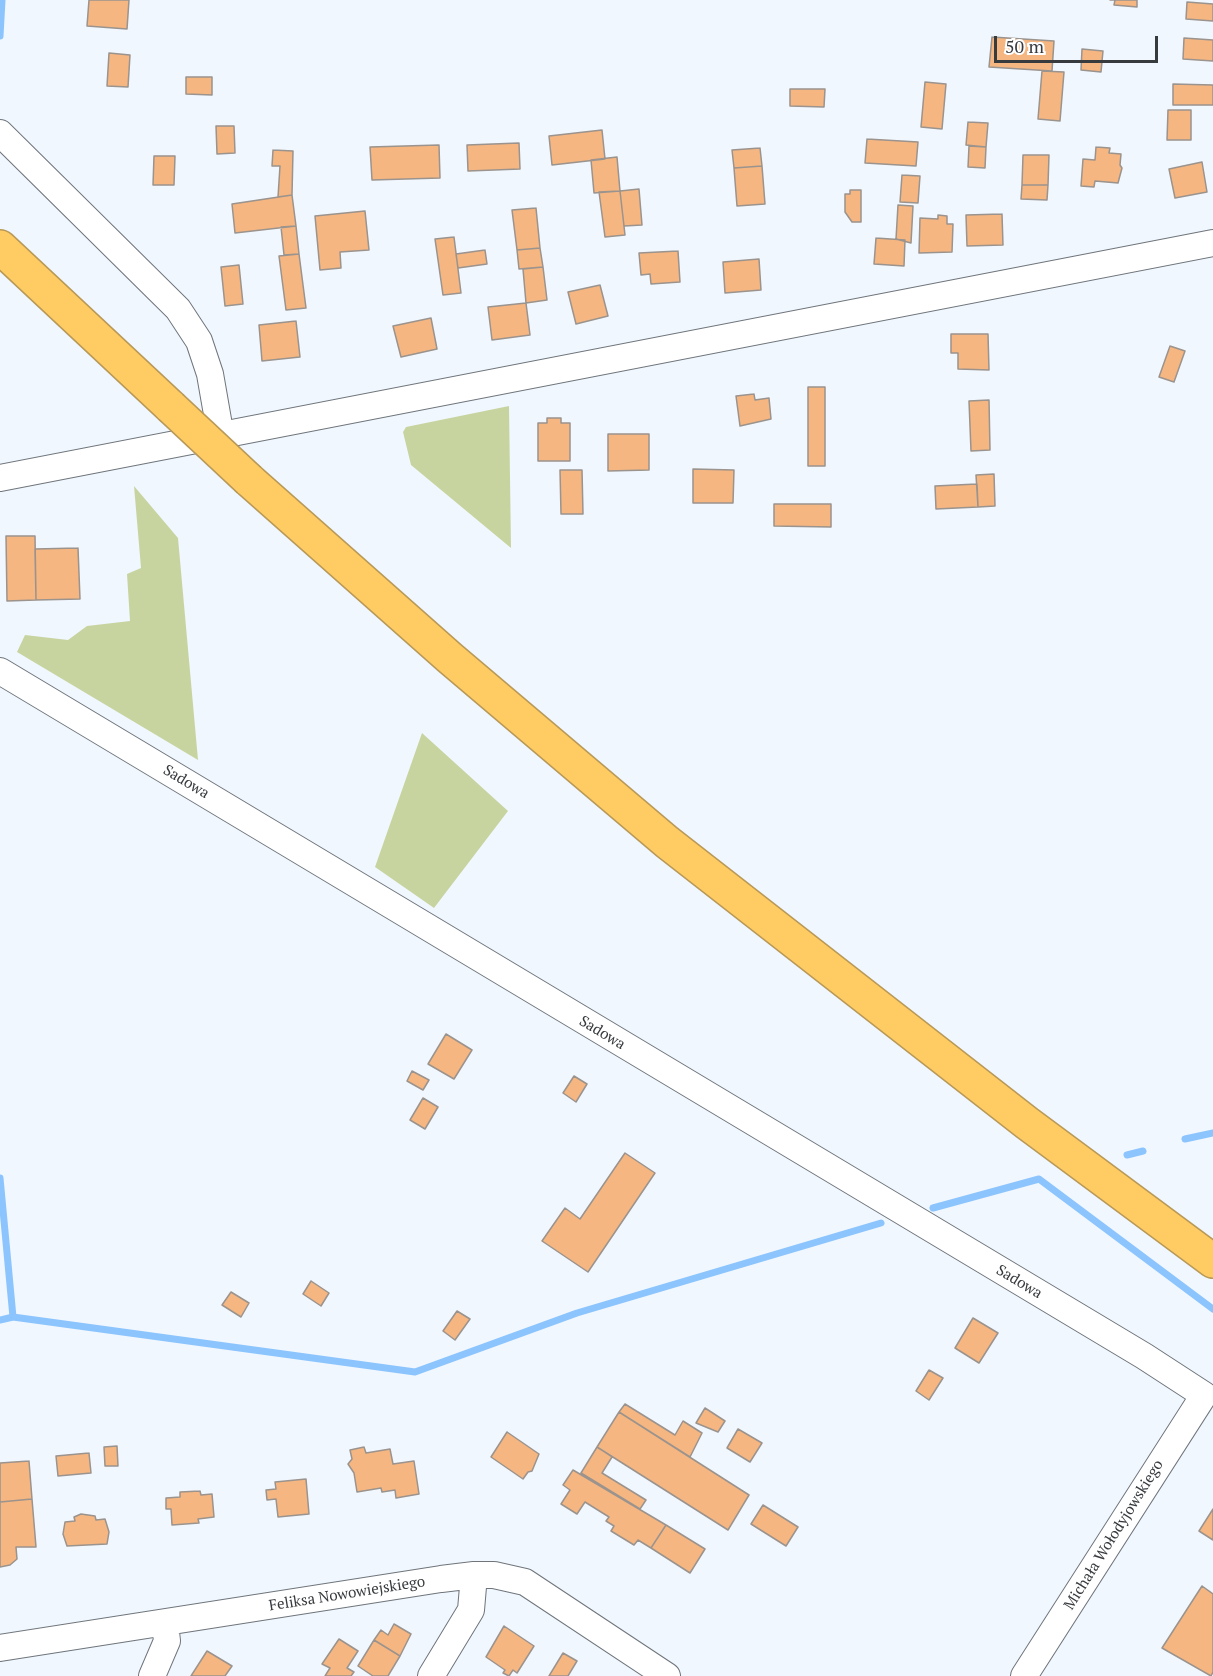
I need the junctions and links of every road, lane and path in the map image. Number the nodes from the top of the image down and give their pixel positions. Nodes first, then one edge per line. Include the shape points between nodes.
1 (0, 133) edge
2 (1213, 243) edge
3 (0, 247) edge
4 (221, 437) junction
5 (0, 478) edge
6 (0, 671) edge
7 (1213, 1261) edge
8 (1204, 1395) joint
9 (474, 1575) junction
10 (165, 1623) junction
11 (0, 1648) edge
12 (152, 1676) edge
13 (431, 1676) edge
14 (667, 1676) edge
15 (1024, 1676) edge

1 - 4 street via 178,309 199,341 210,374
2 - 4 street
3 - 7 highway, bridge via 249,480 450,658 676,849 1027,1123
4 - 5 street
6 - 8 street, Sadowa
8 - 15 street, Michała Wołodyjowskiego
9 - 10 street, Feliksa Nowowiejskiego
9 - 13 street via 471,1610
9 - 14 street, Feliksa Nowowiejskiego via 525,1582
10 - 11 street, Feliksa Nowowiejskiego
10 - 12 street via 167,1641

